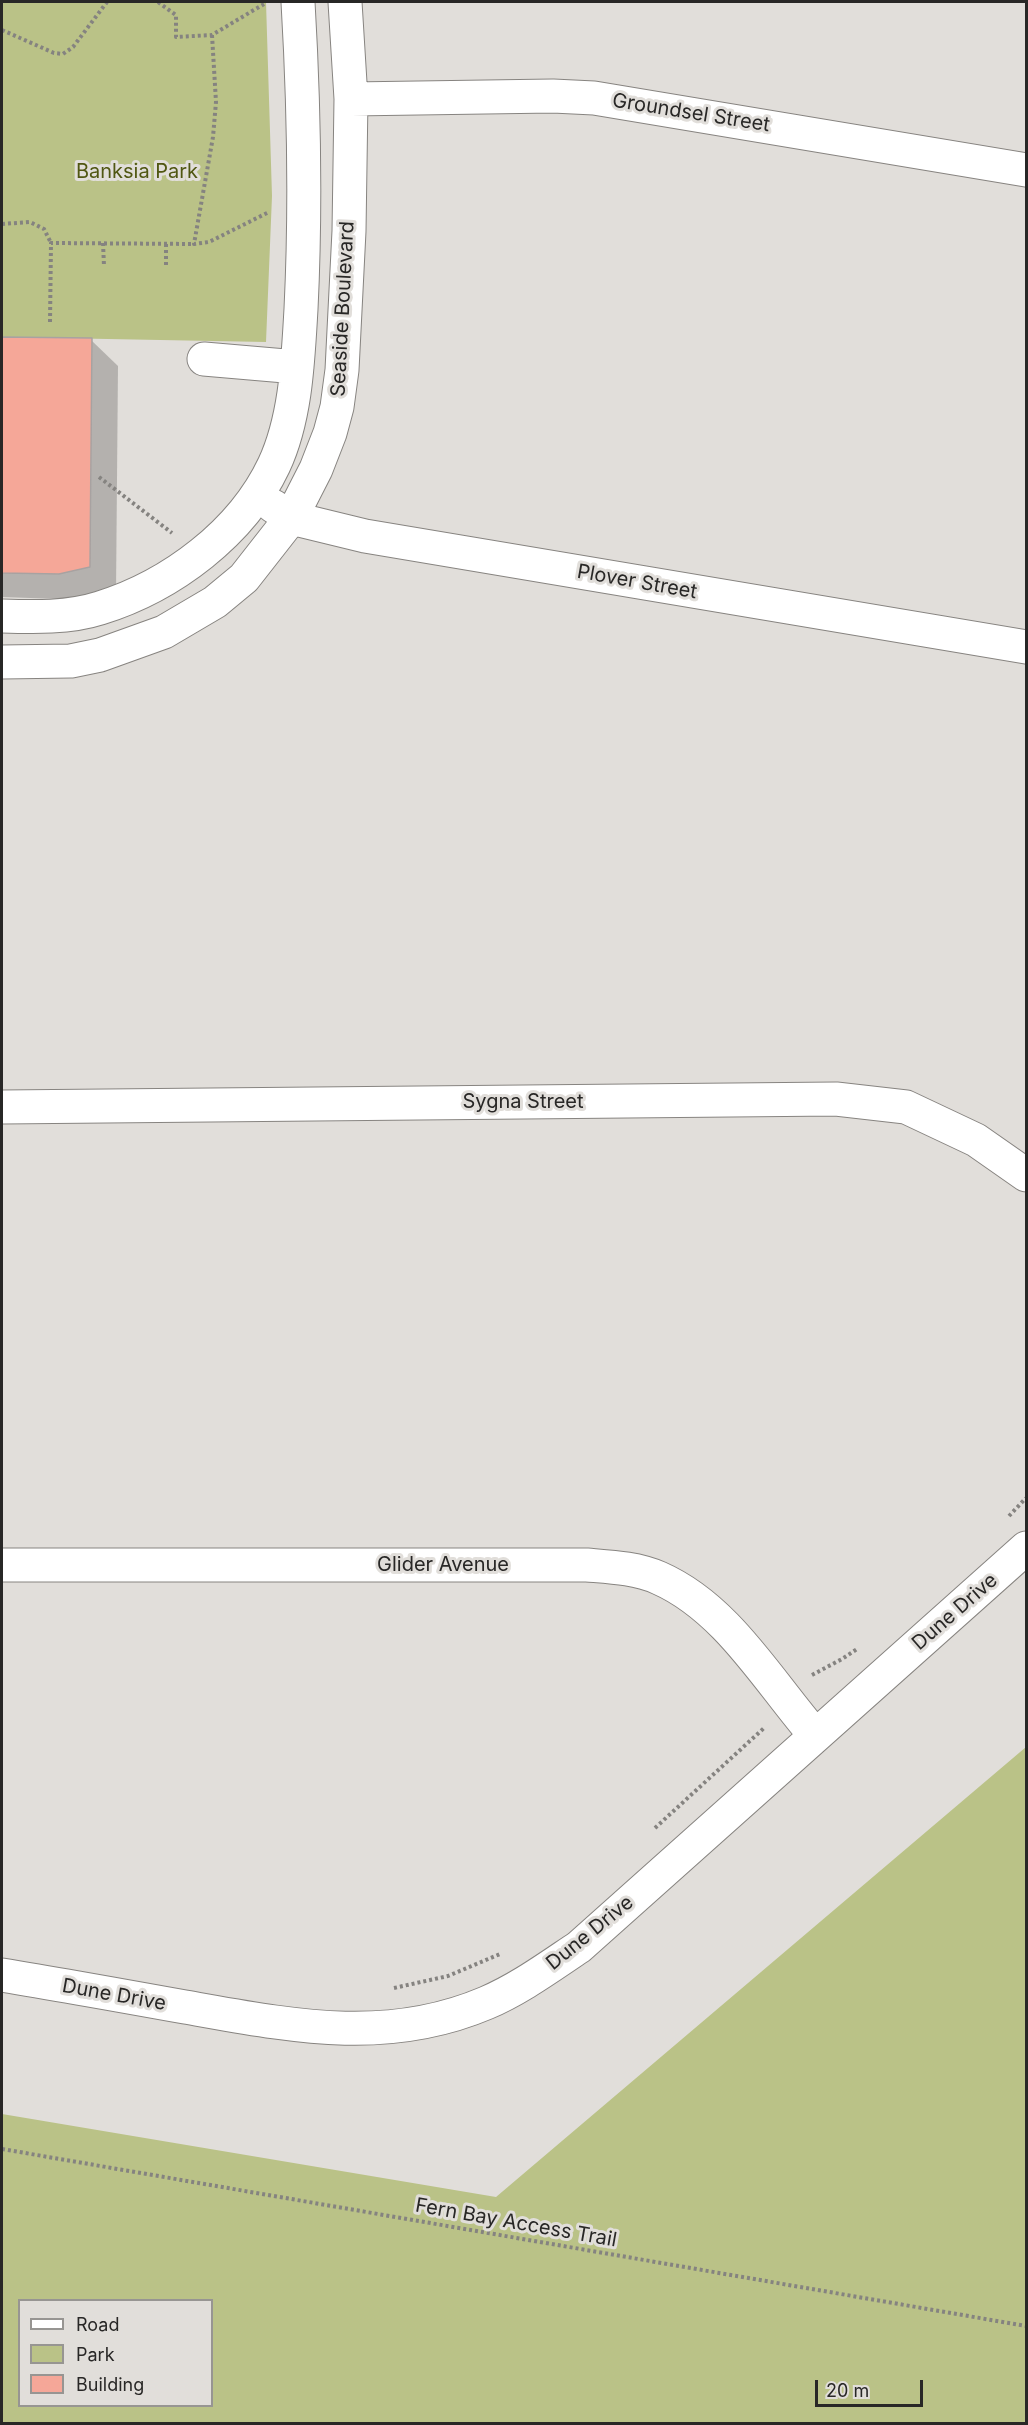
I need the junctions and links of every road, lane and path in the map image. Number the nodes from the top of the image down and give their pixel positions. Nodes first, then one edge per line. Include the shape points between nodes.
1 (107, 2) edge
2 (158, 2) edge
3 (269, 2) edge
4 (298, 2) edge
5 (345, 2) edge
6 (2, 30) edge
7 (212, 35) junction
8 (351, 99) junction
9 (1026, 170) edge
10 (277, 208) dead end
11 (2, 224) edge
12 (51, 243) junction
13 (103, 243) junction
14 (166, 244) junction
15 (194, 244) junction
16 (104, 266) dead end
17 (166, 267) dead end
18 (50, 322) dead end
19 (204, 359) dead end
20 (297, 367) junction
21 (99, 477) dead end
22 (256, 494) junction
23 (291, 518) junction
24 (175, 536) dead end
25 (2, 616) edge
26 (1026, 647) edge
27 (2, 662) edge
28 (2, 1107) edge
29 (1026, 1175) edge
30 (1026, 1548) edge
31 (2, 1565) edge
32 (765, 1726) dead end
33 (815, 1735) junction
34 (648, 1834) dead end
35 (501, 1953) dead end
36 (2, 1975) edge
37 (385, 1989) dead end
38 (2, 2149) edge
39 (1026, 2326) edge

1 - 6 path via 73,47 63,54
2 - 7 path via 176,15 176,37
3 - 7 path
4 - 20 street via 304,211
5 - 8 street, Seaside Boulevard
7 - 15 path via 215,114
8 - 9 street, Groundsel Street via 594,98
8 - 23 street, Seaside Boulevard via 345,333 337,407 316,469
10 - 15 path via 208,242
11 - 12 path via 30,222 45,229
12 - 13 path
12 - 18 path
13 - 14 path
13 - 16 path
14 - 15 path
14 - 17 path
19 - 20 street
20 - 22 street via 288,423 274,464
21 - 24 path
22 - 23 street, Plover Street
22 - 25 street via 200,554 150,588 99,609 78,613
23 - 26 street, Plover Street via 365,536
23 - 27 street, Seaside Boulevard via 244,578 214,602 164,632 123,648 71,661
28 - 29 street, Sygna Street via 836,1099 906,1107 976,1140
30 - 33 street, Dune Drive
31 - 33 street, Glider Avenue via 622,1568 658,1578 720,1619
32 - 34 path
33 - 36 street, Dune Drive via 579,1947 532,1979 485,2003 440,2018 392,2028 345,2030 274,2023
35 - 37 path via 448,1976
38 - 39 path, Fern Bay Access Trail

